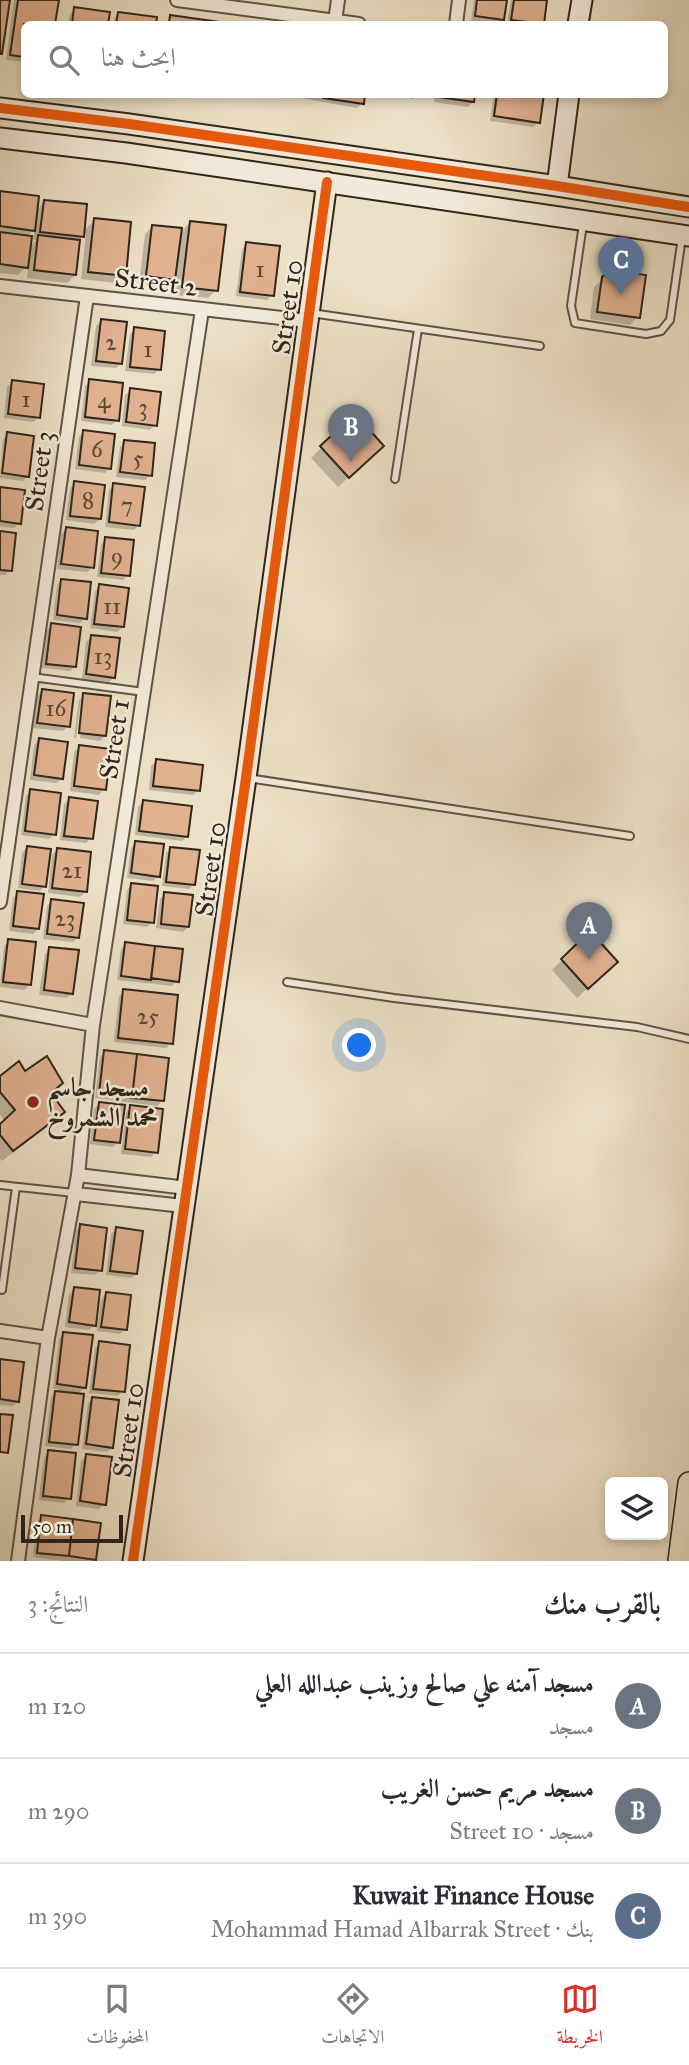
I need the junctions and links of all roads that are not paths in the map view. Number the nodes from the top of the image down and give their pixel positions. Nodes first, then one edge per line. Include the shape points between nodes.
1 (177, 0) edge
2 (338, 0) edge
3 (459, 0) edge
4 (582, 0) edge
5 (223, 3) edge
6 (335, 21) joint
7 (456, 21) edge
8 (578, 21) edge
9 (568, 98) edge
10 (0, 108) edge
11 (48, 114) junction
12 (129, 124) junction
13 (0, 138) edge
14 (42, 142) junction
15 (126, 153) junction
16 (327, 182) junction
17 (557, 186) junction
18 (657, 203) junction
19 (689, 207) edge
20 (584, 220) junction
21 (653, 231) junction
22 (686, 236) edge
23 (0, 286) edge
24 (87, 296) junction
25 (202, 310) junction
26 (308, 317) junction
27 (418, 329) junction
28 (540, 346) dead end
29 (395, 479) dead end
30 (33, 677) junction
31 (144, 692) junction
32 (246, 778) junction
33 (629, 836) dead end
34 (0, 902) edge
35 (287, 982) dead end
36 (0, 1009) edge
37 (93, 1025) junction
38 (689, 1040) edge
39 (78, 1175) junction
40 (0, 1185) edge
41 (16, 1187) junction
42 (76, 1194) junction
43 (185, 1197) junction
44 (2, 1290) dead end
45 (0, 1331) edge
46 (48, 1338) junction
47 (689, 1483) edge
48 (18, 1561) edge
49 (133, 1561) edge
50 (678, 1561) edge

1 - 5 street
2 - 6 street
3 - 7 street
4 - 8 street
5 - 6 street
9 - 17 street
10 - 11 street
11 - 12 street
11 - 14 street via 51,129
12 - 15 street via 120,137
12 - 17 street
13 - 14 street
14 - 15 street
15 - 16 street
16 - 20 street
16 - 26 street, Street 10
17 - 18 street
18 - 19 street
18 - 21 street via 666,219 662,228
20 - 21 street
20 - 22 lane via 572,314 575,323 611,330 662,331 670,320
21 - 22 street
23 - 24 street, Street 2
24 - 25 street, Street 2
24 - 30 street, Street 3
25 - 26 street, Street 2
25 - 31 street, Street 1
26 - 27 lane
26 - 32 street, Street 10
27 - 28 lane
27 - 29 lane
30 - 31 lane
30 - 34 street, Street 3
31 - 37 street, Street 1
32 - 33 lane
32 - 43 street, Street 10
35 - 38 lane via 637,1027
36 - 37 street
37 - 39 street, Street 1
39 - 42 street, Street 1
39 - 43 street
40 - 41 lane
41 - 42 lane
41 - 44 lane
42 - 43 street
42 - 46 street, Street 1
43 - 49 street, Street 10
45 - 46 street
46 - 48 street, Street 1
47 - 50 main road

